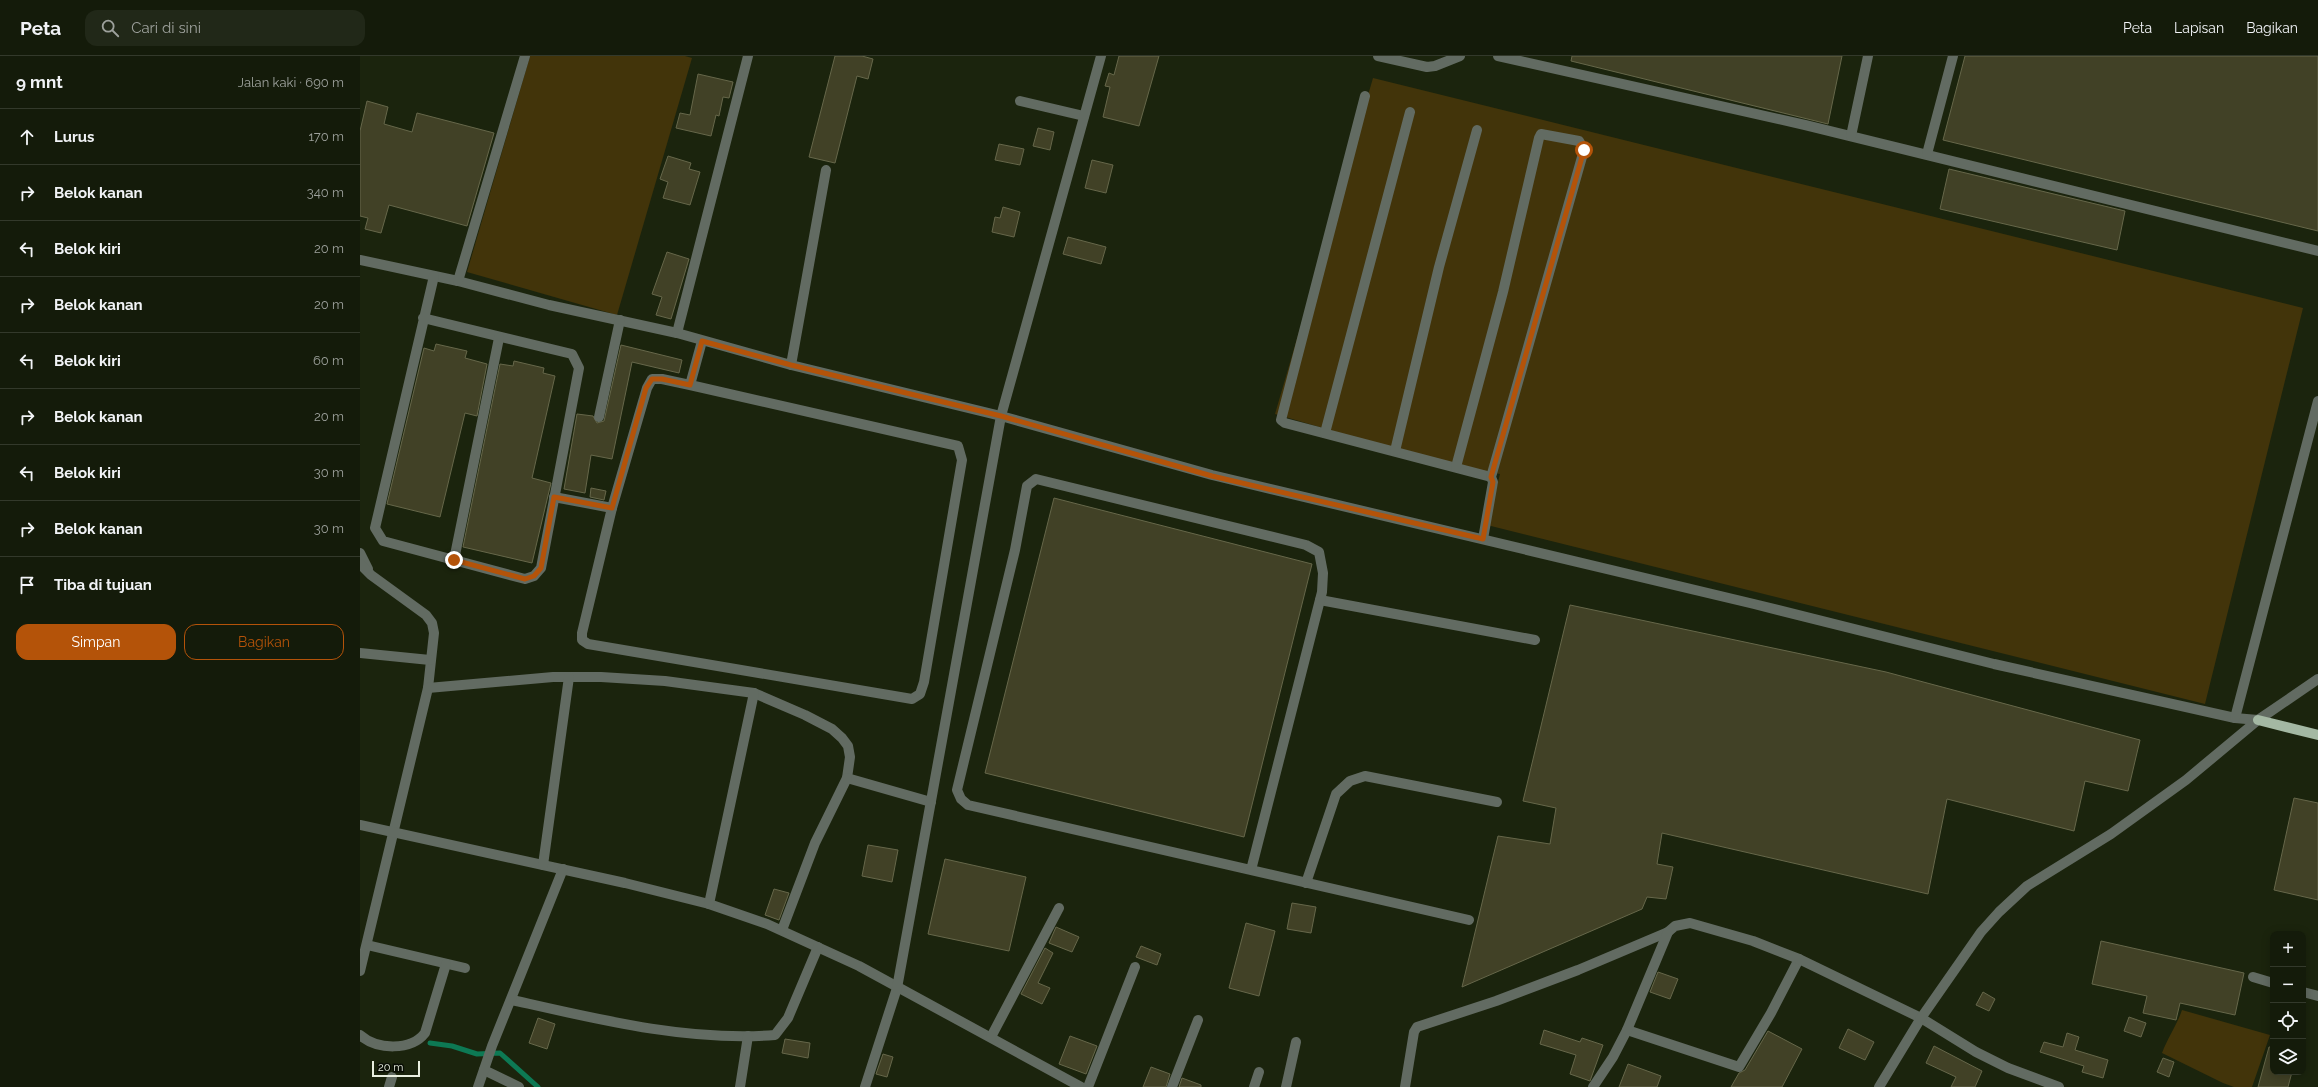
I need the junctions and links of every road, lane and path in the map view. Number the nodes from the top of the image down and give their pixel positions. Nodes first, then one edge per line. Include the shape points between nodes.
1 (525, 56) edge
2 (748, 56) edge
3 (1101, 56) edge
4 (1378, 56) edge
5 (1460, 56) edge
6 (1498, 56) edge
7 (1868, 56) edge
8 (1952, 56) edge
9 (1365, 96) dead end
10 (1020, 101) dead end
11 (1410, 112) dead end
12 (1084, 116) junction
13 (1477, 130) dead end
14 (1851, 136) junction
15 (1927, 154) junction
16 (826, 170) dead end
17 (2318, 252) edge
18 (360, 260) edge
19 (434, 276) junction
20 (458, 281) junction
21 (423, 318) junction
22 (620, 320) junction
23 (677, 333) junction
24 (499, 338) junction
25 (702, 341) junction
26 (791, 365) junction
27 (690, 385) junction
28 (2318, 401) edge
29 (1001, 416) junction
30 (600, 417) dead end
31 (1325, 433) junction
32 (1395, 451) junction
33 (1456, 467) junction
34 (1491, 477) junction
35 (554, 497) junction
36 (612, 508) junction
37 (1483, 539) junction
38 (360, 553) edge
39 (454, 560) junction
40 (360, 564) edge
41 (371, 575) junction
42 (1320, 600) junction
43 (1535, 640) dead end
44 (360, 653) edge
45 (430, 660) junction
46 (569, 677) junction
47 (2318, 679) edge
48 (428, 688) junction
49 (754, 693) junction
50 (2235, 718) junction
51 (2258, 720) junction
52 (2318, 735) edge
53 (847, 778) junction
54 (931, 802) junction
55 (1497, 802) dead end
56 (360, 825) edge
57 (395, 832) junction
58 (543, 865) junction
59 (563, 869) junction
60 (1251, 870) junction
61 (1306, 882) junction
62 (709, 904) junction
63 (1060, 908) dead end
64 (1469, 920) dead end
65 (782, 930) junction
66 (1668, 932) junction
67 (367, 945) junction
68 (818, 947) junction
69 (1799, 959) junction
70 (446, 964) junction
71 (1135, 967) dead end
72 (464, 968) dead end
73 (360, 971) edge
74 (2253, 977) dead end
75 (2270, 982) edge
76 (897, 988) junction
77 (2306, 993) edge
78 (2318, 996) edge
79 (512, 1000) junction
80 (1921, 1018) junction
81 (1198, 1020) dead end
82 (1627, 1030) junction
83 (360, 1036) edge
84 (748, 1036) junction
85 (991, 1037) junction
86 (1296, 1042) dead end
87 (485, 1066) junction
88 (1259, 1072) dead end
89 (478, 1087) edge
90 (519, 1087) edge
91 (740, 1087) edge
92 (865, 1087) edge
93 (1081, 1087) edge
94 (1088, 1087) edge
95 (1172, 1087) edge
96 (1254, 1087) edge
97 (1286, 1087) edge
98 (1405, 1087) edge
99 (1593, 1087) edge
100 (1879, 1087) edge
101 (2059, 1087) edge

1 - 20 street
2 - 23 street
3 - 12 street
4 - 5 street via 1427,67
6 - 14 street
7 - 14 street
8 - 15 street
9 - 31 street via 1281,414 1282,422
10 - 12 street
11 - 31 street
12 - 29 street
13 - 32 street via 1439,267
14 - 15 street
15 - 17 street
16 - 26 street
18 - 19 street
19 - 20 street
19 - 21 street
20 - 22 street via 549,305
21 - 24 street
21 - 39 street via 375,528 383,540
22 - 23 street
22 - 30 street
23 - 25 street
24 - 35 street via 572,354 576,360 578,368
24 - 39 street
25 - 26 street
25 - 27 street
26 - 29 street
27 - 36 street via 652,379 646,388
27 - 36 street via 958,446 962,460 920,694 912,699 588,644 582,640 582,634
28 - 50 street
29 - 37 street via 1212,476
29 - 54 street
31 - 32 street
32 - 33 street
33 - 34 street
33 - 34 street via 1539,138 1541,134 1548,134 1580,141 1584,150
34 - 37 street via 1493,482
35 - 36 street
35 - 39 street via 541,568 534,576 525,579
37 - 50 street via 2002,665
38 - 41 street
40 - 41 street
41 - 45 street via 426,615 432,623 434,633
42 - 43 street
42 - 60 street
42 - 60 street via 1323,573 1319,552 1306,545 1036,479 1027,486 1015,550 957,790 961,799 968,805
44 - 45 street
45 - 48 street
46 - 48 street
46 - 49 street via 665,681
46 - 58 street
47 - 51 street
48 - 57 street
49 - 53 street via 805,715 842,738 848,746 850,757
49 - 62 street
50 - 51 street
51 - 52 main road
51 - 80 street via 2186,780 2111,834 2027,886 1981,932
53 - 54 street
53 - 65 street via 815,843
54 - 76 street
55 - 61 street via 1365,776 1350,781 1336,794
56 - 57 street
57 - 58 street
57 - 67 street
58 - 59 street
59 - 62 street
59 - 79 street
60 - 61 street
61 - 64 street
62 - 65 street
63 - 85 street
65 - 68 street
66 - 69 street via 1675,926 1690,923 1753,941
66 - 82 street
66 - 98 street via 1578,970 1417,1027
67 - 70 street
67 - 73 street
68 - 76 street
68 - 84 street via 782,1028 775,1035
69 - 80 street
69 - 82 street via 1772,1013 1739,1067
70 - 72 street
70 - 83 street via 426,1033 414,1042 386,1046 369,1043
71 - 94 street
74 - 75 street
76 - 85 street
76 - 92 street
77 - 78 street
79 - 84 street via 667,1030 702,1035
79 - 87 street
80 - 100 street
80 - 101 street via 1997,1063
81 - 95 street
82 - 99 street
84 - 91 street
85 - 93 street
86 - 97 street
87 - 89 street
87 - 90 street
88 - 96 street

